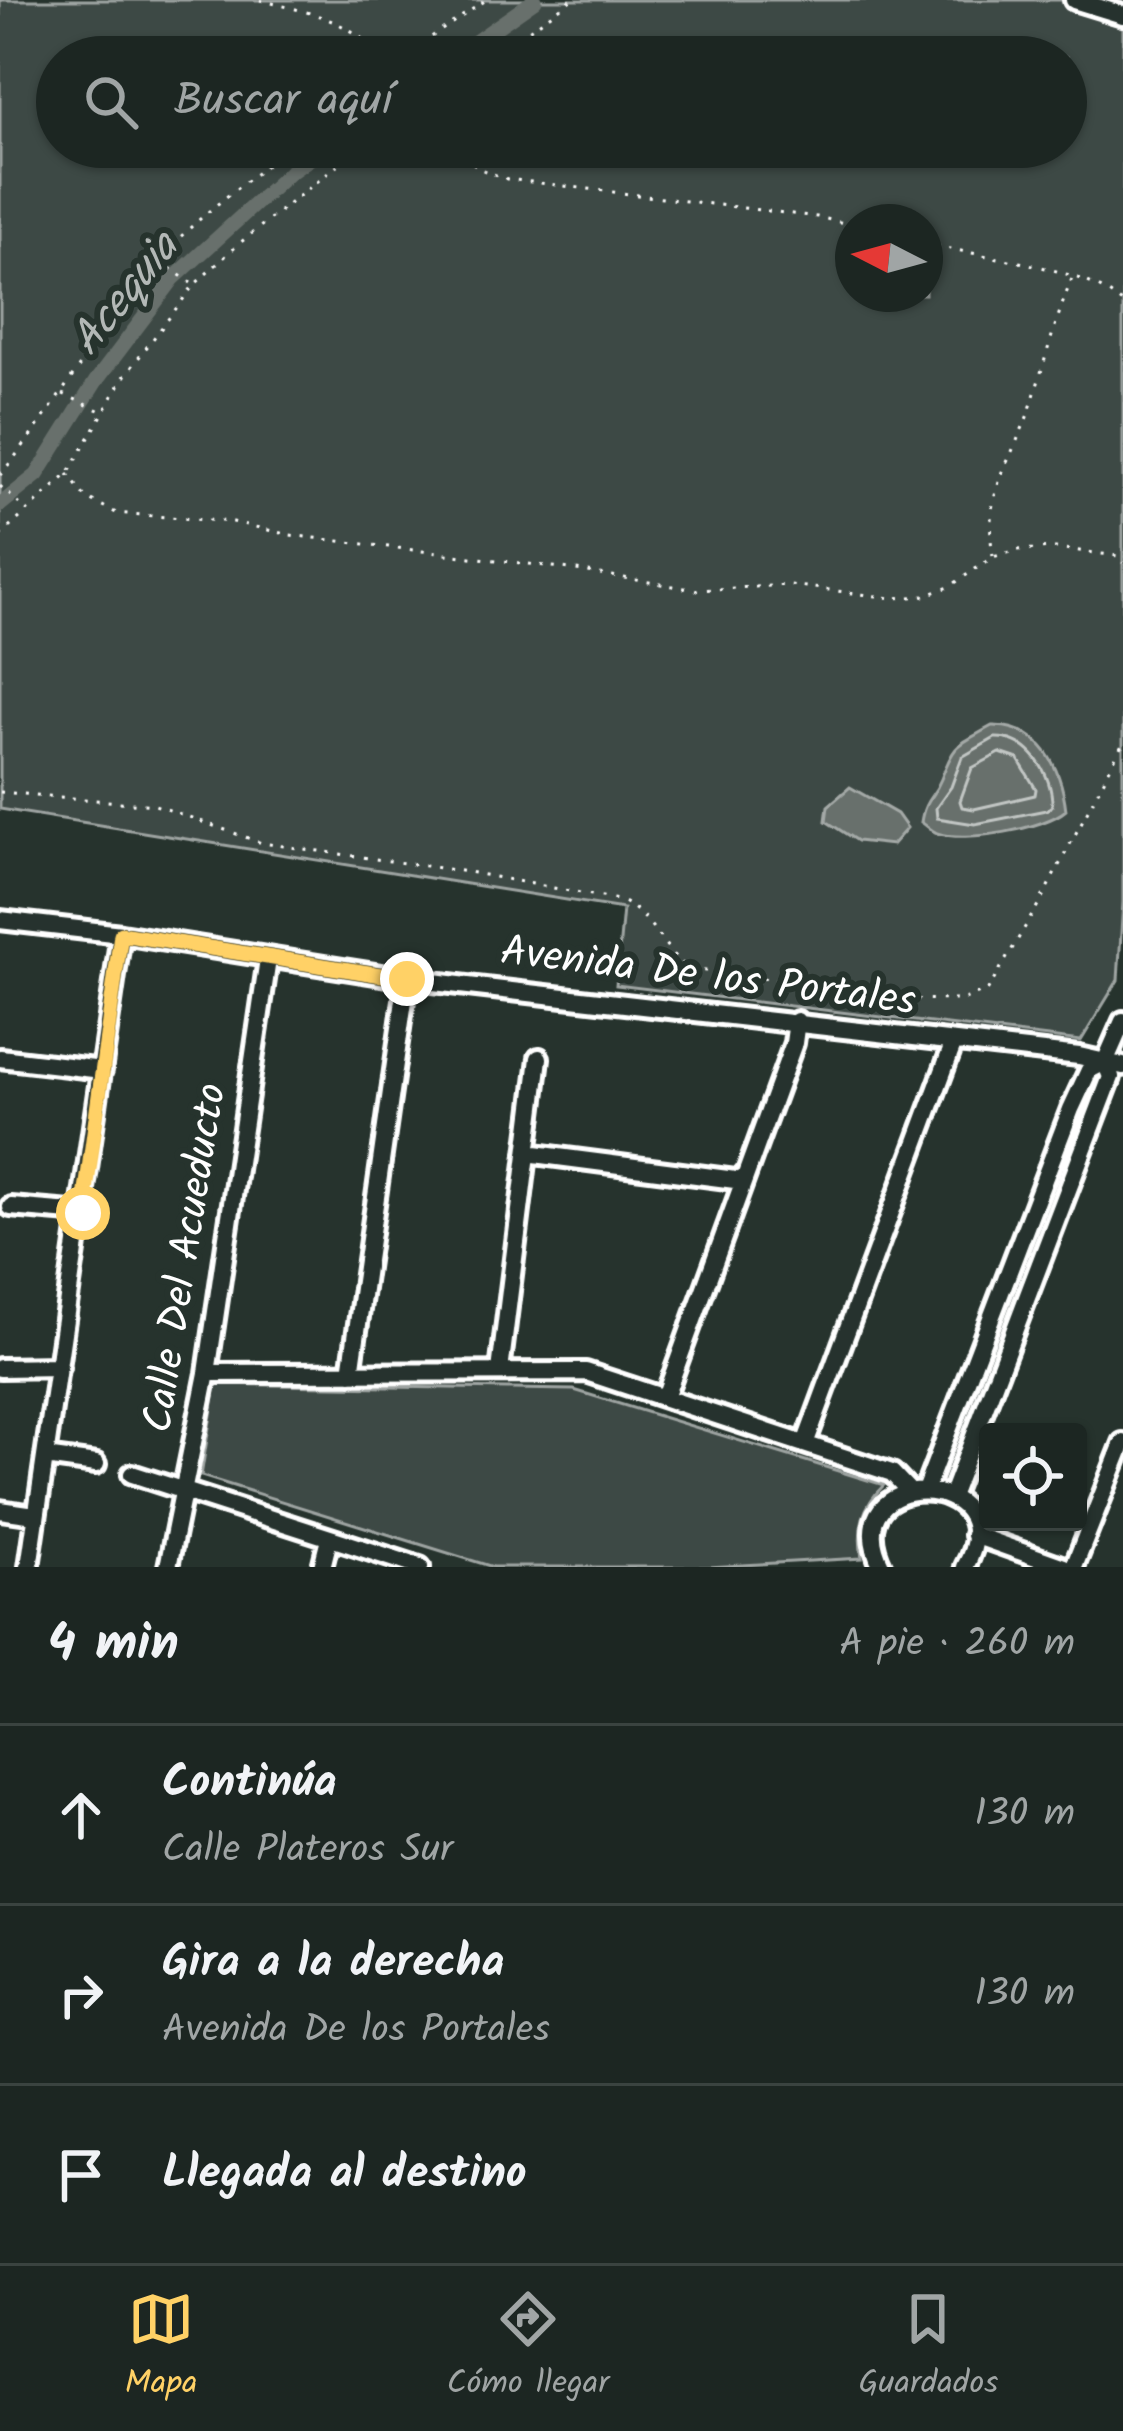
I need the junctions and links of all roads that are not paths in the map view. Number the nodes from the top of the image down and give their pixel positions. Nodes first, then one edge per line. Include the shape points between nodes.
1 (1074, 0) edge
2 (1123, 14) edge
3 (0, 920) edge
4 (121, 934) junction
5 (268, 959) junction
6 (407, 979) junction
7 (796, 1022) junction
8 (1123, 1022) edge
9 (954, 1042) junction
10 (0, 1058) edge
11 (539, 1058) dead end
12 (1114, 1064) edge
13 (102, 1070) junction
14 (527, 1153) junction
15 (743, 1181) junction
16 (11, 1207) dead end
17 (83, 1213) junction
18 (58, 1367) junction
19 (0, 1368) edge
20 (500, 1371) junction
21 (206, 1372) junction
22 (350, 1373) junction
23 (665, 1397) junction
24 (1123, 1443) edge
25 (805, 1444) junction
26 (45, 1457) junction
27 (96, 1464) dead end
28 (132, 1474) dead end
29 (918, 1490) junction
30 (184, 1492) junction
31 (951, 1497) junction
32 (0, 1510) edge
33 (34, 1515) junction
34 (974, 1535) junction
35 (328, 1539) junction
36 (29, 1567) edge
37 (168, 1567) edge
38 (322, 1567) edge
39 (420, 1567) edge
40 (882, 1567) edge
41 (965, 1567) edge
42 (1064, 1567) edge
43 (1074, 1567) edge

1 - 2 street
3 - 4 street, Avenida De los Portales
4 - 5 street, Avenida De los Portales
4 - 13 street
5 - 6 street, Avenida De los Portales
5 - 21 street, Calle Del Acueducto
6 - 7 street, Avenida De los Portales
6 - 22 street
7 - 9 street, Avenida De los Portales
7 - 15 street
8 - 12 street
9 - 12 street, Avenida De los Portales
9 - 25 street
10 - 13 street
11 - 14 street
12 - 29 street via 1089,1070
12 - 31 street
13 - 17 street
14 - 15 street
14 - 20 street
15 - 23 street
16 - 17 street
17 - 18 street
18 - 19 street
18 - 26 street
20 - 22 street
20 - 23 street via 586,1372
21 - 22 street
21 - 30 street, Calle Del Acueducto
23 - 25 street
24 - 43 street
25 - 29 street
26 - 27 street
26 - 33 street
28 - 30 street
29 - 31 street
29 - 40 street via 887,1504 875,1527
30 - 35 street
30 - 37 street, Calle Del Acueducto
31 - 34 street
32 - 33 street
33 - 36 street
34 - 41 street
34 - 42 street
35 - 38 street
35 - 39 street

